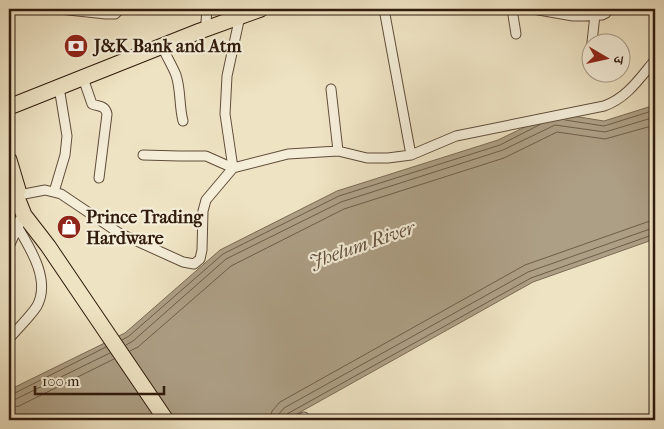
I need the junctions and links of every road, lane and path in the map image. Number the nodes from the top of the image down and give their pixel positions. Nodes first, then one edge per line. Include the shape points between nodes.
1 (59, 9) edge
2 (120, 9) edge
3 (261, 9) edge
4 (384, 9) edge
5 (512, 9) edge
6 (533, 9) edge
7 (608, 9) edge
8 (240, 12) edge
9 (207, 15) edge
10 (596, 15) junction
11 (594, 32) edge
12 (516, 34) dead end
13 (162, 46) junction
14 (655, 60) edge
15 (83, 78) junction
16 (59, 88) junction
17 (331, 89) dead end
18 (9, 97) edge
19 (9, 107) edge
20 (183, 121) dead end
21 (338, 151) junction
22 (143, 155) dead end
23 (411, 155) junction
24 (9, 160) edge
25 (233, 168) junction
26 (99, 178) dead end
27 (9, 180) edge
28 (54, 192) junction
29 (17, 197) junction
30 (20, 220) junction
31 (9, 244) edge
32 (9, 339) edge
33 (166, 420) edge

1 - 2 street via 115,14
3 - 8 main road
4 - 23 street
5 - 12 street
6 - 10 street via 573,16
7 - 10 street via 605,14
8 - 9 main road
8 - 13 main road
8 - 25 street via 227,76 225,114
9 - 18 main road
10 - 11 street
13 - 15 main road
13 - 20 street via 176,74
14 - 23 street via 625,95 612,103 456,136
15 - 16 main road
15 - 26 street via 92,104 104,108 107,114
16 - 19 main road
16 - 28 street via 67,136
17 - 21 street
21 - 23 street via 367,158
21 - 25 street via 288,154
22 - 25 street via 206,156
24 - 29 main road
25 - 28 street via 206,200 202,250 200,259 194,264 119,232
27 - 29 main road
28 - 29 street via 45,190
29 - 30 main road
30 - 31 street
30 - 32 street via 42,283 42,294 36,307
30 - 33 main road via 48,246

